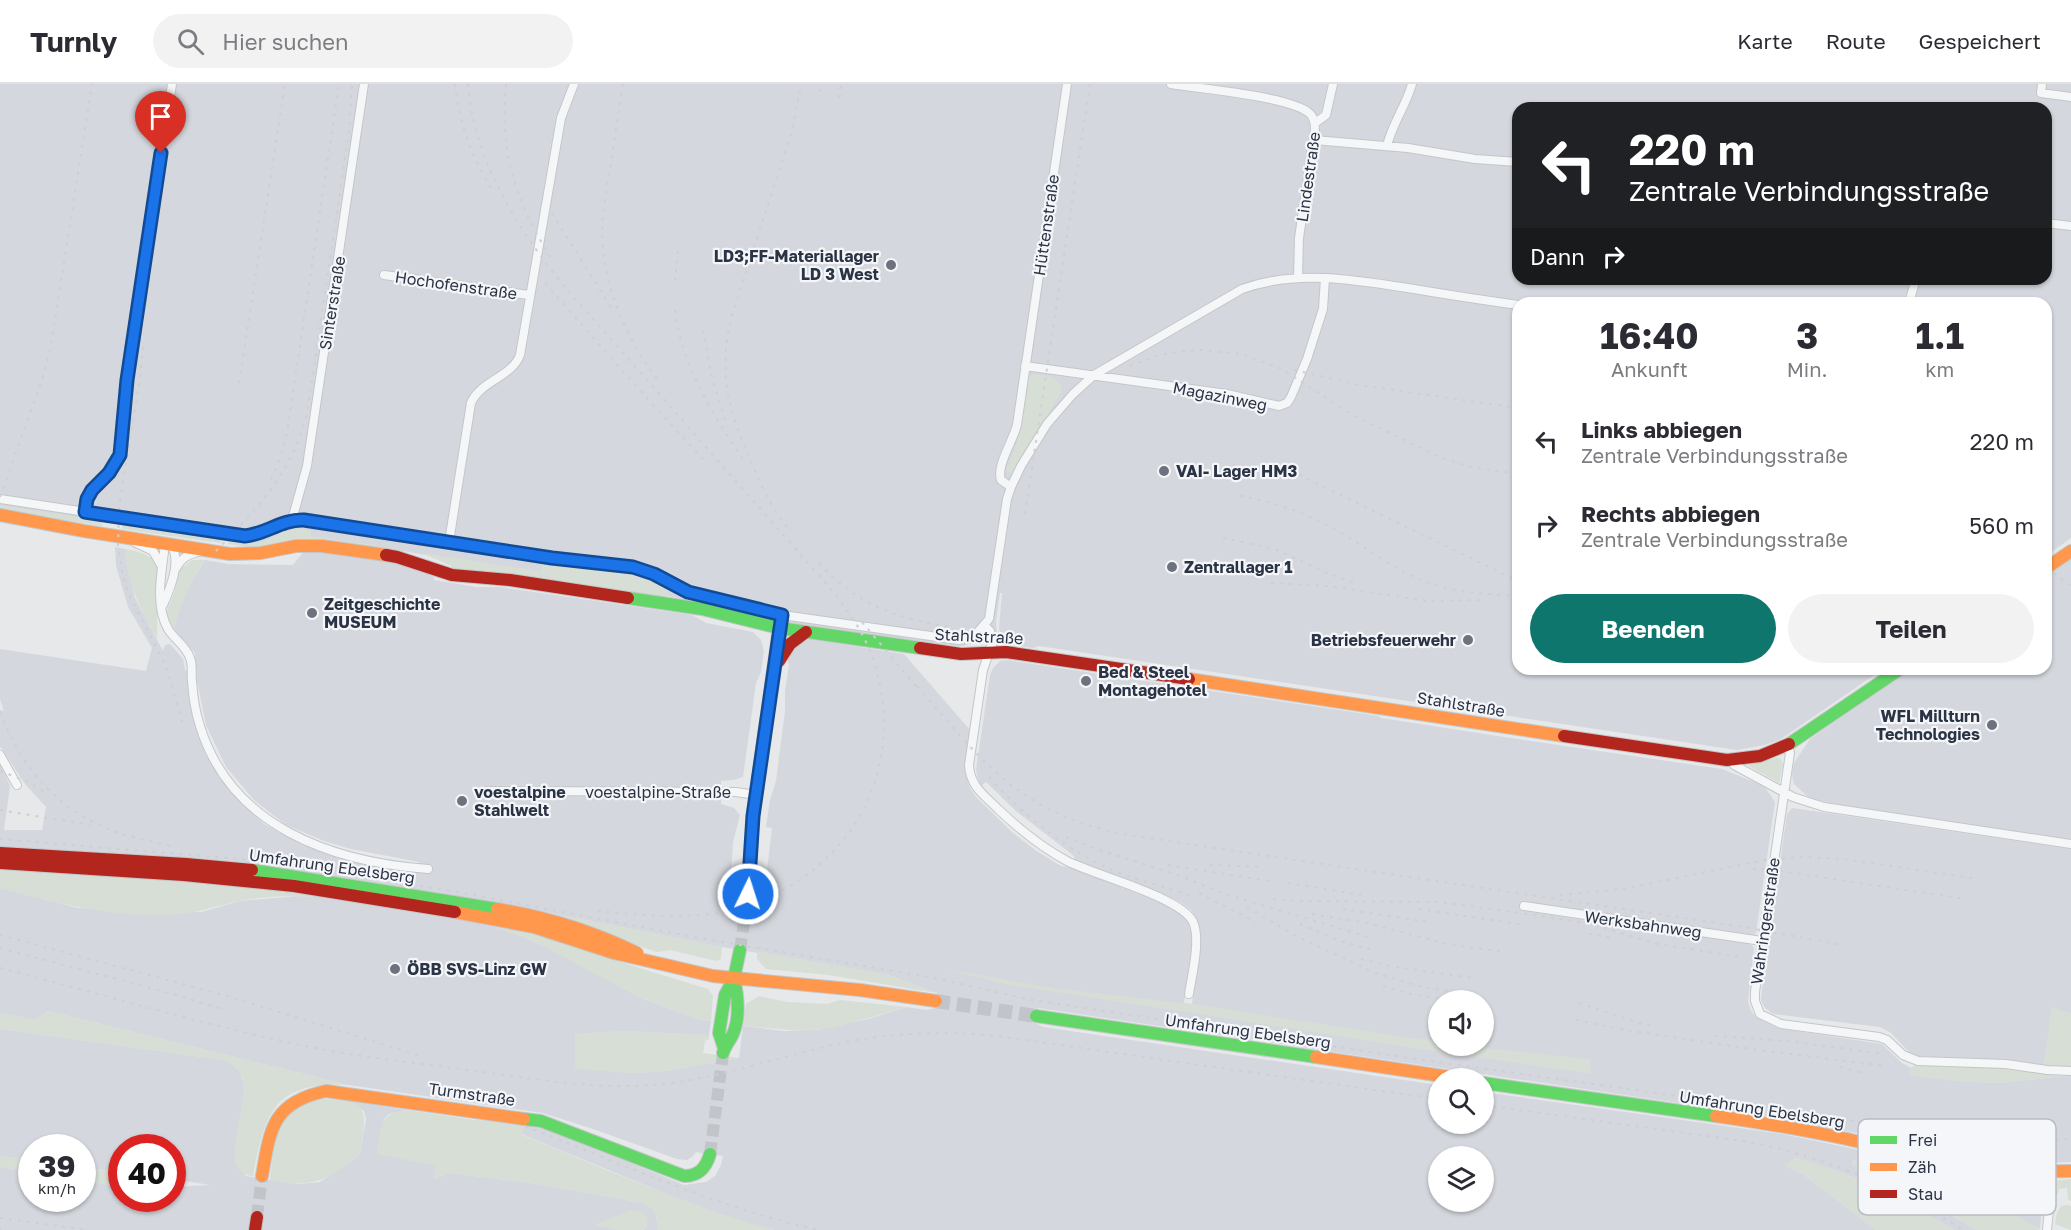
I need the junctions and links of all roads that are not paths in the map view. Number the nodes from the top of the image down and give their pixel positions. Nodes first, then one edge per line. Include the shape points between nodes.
1 (172, 84) edge
2 (364, 84) edge
3 (574, 84) edge
4 (1067, 84) edge
5 (1171, 84) edge
6 (1333, 84) edge
7 (1412, 84) edge
8 (2042, 84) edge
9 (2071, 97) edge
10 (1315, 123) junction
11 (1314, 141) junction
12 (1387, 146) junction
13 (1512, 162) edge
14 (2052, 224) edge
15 (2071, 226) edge
16 (384, 275) dead end
17 (1298, 277) junction
18 (1325, 278) junction
19 (529, 296) junction
20 (1512, 304) edge
21 (1025, 366) junction
22 (1094, 375) junction
23 (1011, 487) junction
24 (0, 499) edge
25 (85, 512) junction
26 (0, 515) edge
27 (292, 520) junction
28 (124, 538) junction
29 (449, 542) junction
30 (168, 544) junction
31 (207, 550) junction
32 (2071, 551) edge
33 (2052, 564) edge
34 (162, 567) junction
35 (174, 571) junction
36 (161, 609) junction
37 (781, 622) junction
38 (984, 625) junction
39 (806, 632) junction
40 (989, 653) junction
41 (773, 673) junction
42 (1891, 675) edge
43 (1787, 746) junction
44 (0, 755) edge
45 (1732, 760) junction
46 (17, 785) dead end
47 (487, 791) dead end
48 (1784, 792) junction
49 (756, 795) junction
50 (2071, 844) edge
51 (0, 853) edge
52 (0, 863) edge
53 (428, 868) dead end
54 (748, 894) tunnel mouth
55 (1524, 906) dead end
56 (1762, 941) junction
57 (740, 950) tunnel mouth
58 (650, 960) junction
59 (735, 978) junction
60 (1189, 994) dead end
61 (936, 1001) tunnel mouth
62 (1036, 1016) tunnel mouth
63 (723, 1051) tunnel mouth
64 (2071, 1071) edge
65 (1428, 1074) edge
66 (1494, 1084) edge
67 (1858, 1142) edge
68 (710, 1154) tunnel mouth
69 (2056, 1171) edge
70 (2071, 1171) edge
71 (262, 1176) tunnel mouth
72 (2048, 1215) edge
73 (2047, 1230) edge

1 - 25 street via 127,380 120,455 92,490
2 - 27 street, Sinterstraße via 307,466
3 - 19 street, Hochofenstraße via 561,118
4 - 21 street, Hüttenstraße
5 - 10 street, Lindestraße via 1279,101 1309,113
6 - 10 street via 1326,115
7 - 12 street
8 - 9 street via 2041,93
10 - 11 street, Lindestraße
11 - 12 street
11 - 17 street, Lindestraße via 1299,238
12 - 13 street
14 - 15 street
16 - 19 street, Hochofenstraße
17 - 18 street
17 - 22 street via 1242,289
18 - 20 street
18 - 22 street, Magazinweg via 1323,309 1287,403 1279,406 1227,394
19 - 29 street, Hochofenstraße via 518,362 471,403
21 - 22 street
21 - 23 street, Hüttenstraße via 1014,436 999,472 1001,480
22 - 23 street via 1047,424
23 - 38 street via 992,609
24 - 25 street
25 - 27 street via 245,536
26 - 28 main road, Stahlstraße
27 - 29 street
28 - 30 main road, Stahlstraße
28 - 34 street via 153,551
29 - 37 street via 633,567 688,592
30 - 31 main road, Stahlstraße
30 - 34 street
30 - 35 street via 175,552
31 - 35 street via 180,560
31 - 37 main road, Stahlstraße via 242,554 322,546 397,557 462,577 510,580
32 - 33 main road
34 - 36 street
35 - 36 street
36 - 53 street via 169,631 190,657 195,704 208,749 248,804 277,827 303,840 367,860
37 - 38 street via 951,640 968,638
37 - 39 main road, Stahlstraße
37 - 41 main road
38 - 40 street via 992,637
39 - 40 main road, Stahlstraße via 961,654
39 - 41 main road via 788,644
40 - 45 main road, Stahlstraße via 1035,656
40 - 60 street via 969,765 971,781 1050,852 1186,912 1197,936
41 - 49 main road
42 - 43 main road, Stahlstraße
43 - 45 main road, Stahlstraße via 1761,757
43 - 48 street, Wahringerstraße via 1790,753
44 - 46 street
45 - 48 street via 1734,765
47 - 49 street, voestalpine-Straße
48 - 50 street via 1806,802 1847,811
48 - 56 street, Wahringerstraße
49 - 54 main road
51 - 58 main road, Umfahrung Ebelsberg via 234,869 456,902 567,926 617,943
52 - 58 main road, Umfahrung Ebelsberg via 294,886 525,925
55 - 56 street, Werksbahnweg
56 - 64 street, Wahringerstraße via 1755,1001 1760,1014 1773,1022 1879,1037 1918,1061
57 - 59 main road
58 - 59 main road, Umfahrung Ebelsberg
59 - 61 main road, Umfahrung Ebelsberg
59 - 63 main road via 724,999 719,1033
62 - 65 main road, Umfahrung Ebelsberg
66 - 67 main road, Umfahrung Ebelsberg
68 - 71 main road, Turmstraße via 701,1171 684,1176 541,1120 326,1091 304,1095 278,1115 269,1135
69 - 70 main road, Umfahrung Ebelsberg
72 - 73 street

